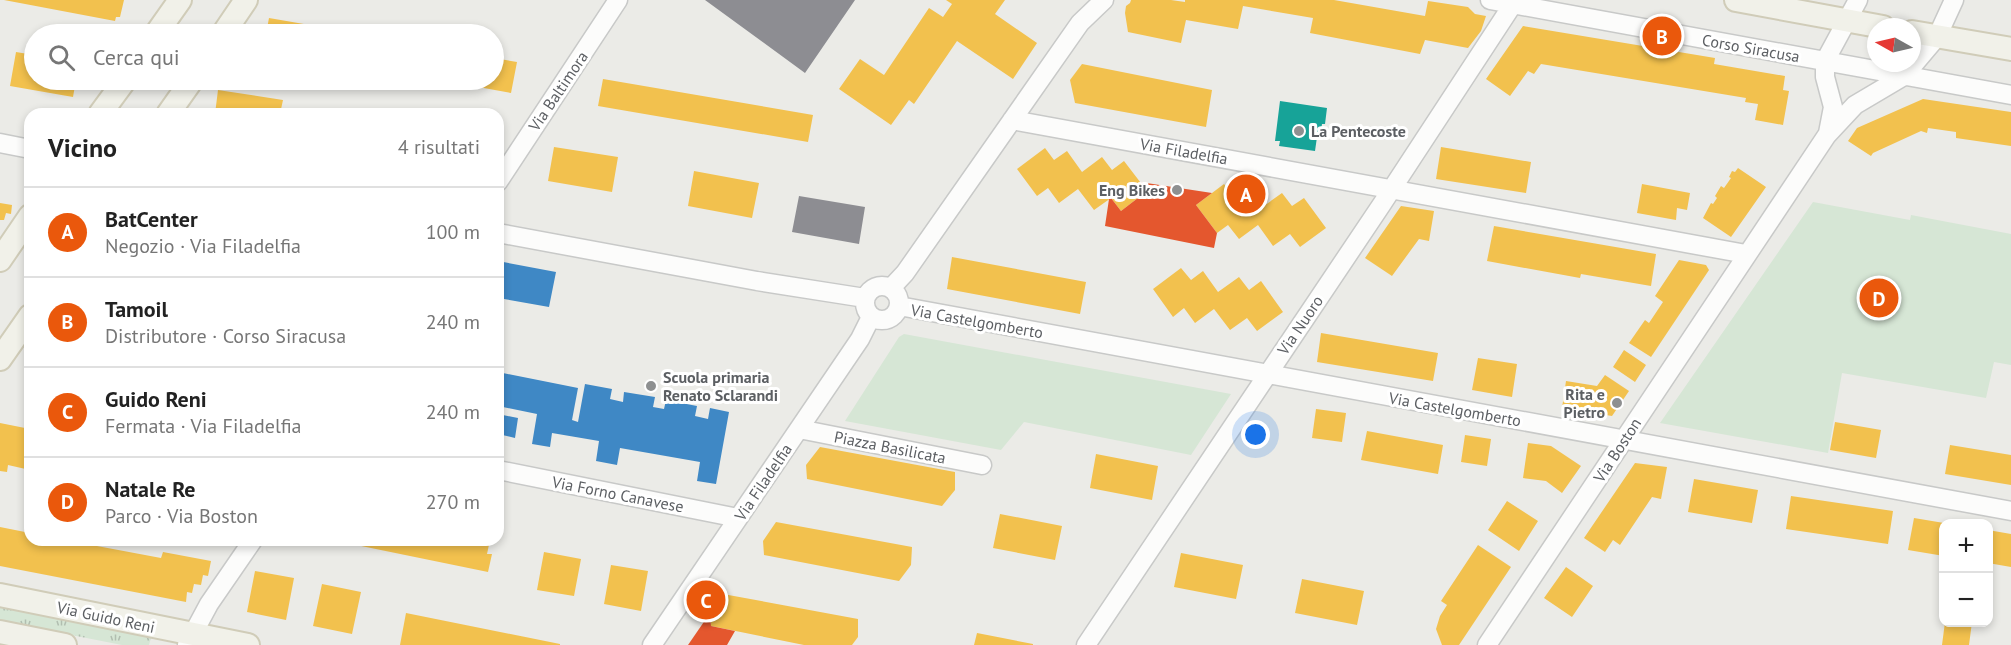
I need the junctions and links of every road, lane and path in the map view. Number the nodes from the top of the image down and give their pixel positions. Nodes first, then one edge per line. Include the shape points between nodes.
1 (180, 0) edge
2 (246, 0) edge
3 (618, 0) edge
4 (1089, 0) edge
5 (1104, 0) edge
6 (1490, 0) edge
7 (1736, 0) edge
8 (1858, 0) edge
9 (1954, 0) edge
10 (1512, 4) junction
11 (1846, 20) junction
12 (1080, 23) junction
13 (163, 24) edge
14 (230, 24) edge
15 (1867, 24) edge
16 (1921, 34) edge
17 (1937, 37) junction
18 (2011, 49) edge
19 (1825, 61) junction
20 (1904, 76) junction
21 (118, 90) edge
22 (185, 90) edge
23 (2011, 96) edge
24 (104, 108) edge
25 (172, 108) edge
26 (1012, 120) junction
27 (1827, 135) junction
28 (0, 143) edge
29 (24, 148) edge
30 (504, 173) edge
31 (1393, 189) junction
32 (24, 225) edge
33 (504, 234) edge
34 (1746, 254) junction
35 (0, 260) edge
36 (891, 288) junction
37 (865, 298) junction
38 (899, 306) junction
39 (871, 317) junction
40 (24, 325) edge
41 (0, 359) edge
42 (1267, 375) junction
43 (798, 429) junction
44 (1623, 440) junction
45 (981, 465) dead end
46 (504, 471) edge
47 (2011, 511) edge
48 (738, 518) junction
49 (248, 546) edge
50 (0, 595) edge
51 (0, 632) edge
52 (190, 640) edge
53 (64, 645) edge
54 (248, 645) edge
55 (652, 645) edge
56 (1086, 645) edge
57 (1487, 645) edge

1 - 13 main road
2 - 14 main road
3 - 30 street, Via Baltimora
4 - 12 street
5 - 12 street
6 - 10 street, Corso Siracusa
7 - 11 main road
8 - 11 street
9 - 17 street, Via Boston
10 - 19 street, Corso Siracusa
10 - 31 street, Via Nuoro
11 - 15 main road
11 - 19 street
12 - 26 street
16 - 17 main road
17 - 18 main road
17 - 20 street, Via Boston
19 - 20 street, Corso Siracusa
19 - 27 street, Via Boston via 1833,107
20 - 23 street, Corso Siracusa
20 - 27 street, Via Boston via 1855,105
21 - 24 main road
22 - 25 main road
26 - 31 street, Via Filadelfia
26 - 36 street
27 - 34 street, Via Boston
28 - 29 street
31 - 34 street
31 - 42 street, Via Nuoro
32 - 35 main road
33 - 37 street
34 - 44 street, Via Boston
36 - 37 street via 874,288
36 - 38 street
37 - 39 street
38 - 39 street via 896,314 886,320
38 - 42 street, Via Castelgomberto
39 - 43 street, Via Filadelfia
40 - 41 main road
42 - 44 street, Via Castelgomberto
42 - 56 street, Via Nuoro
43 - 45 street, Piazza Basilicata
43 - 48 street, Via Filadelfia
44 - 47 street, Via Castelgomberto
44 - 57 street, Via Boston
46 - 48 street, Via Forno Canavese
48 - 55 street, Via Filadelfia
49 - 52 street
50 - 52 main road, Via Guido Reni
51 - 53 main road
52 - 54 main road, Via Guido Reni

